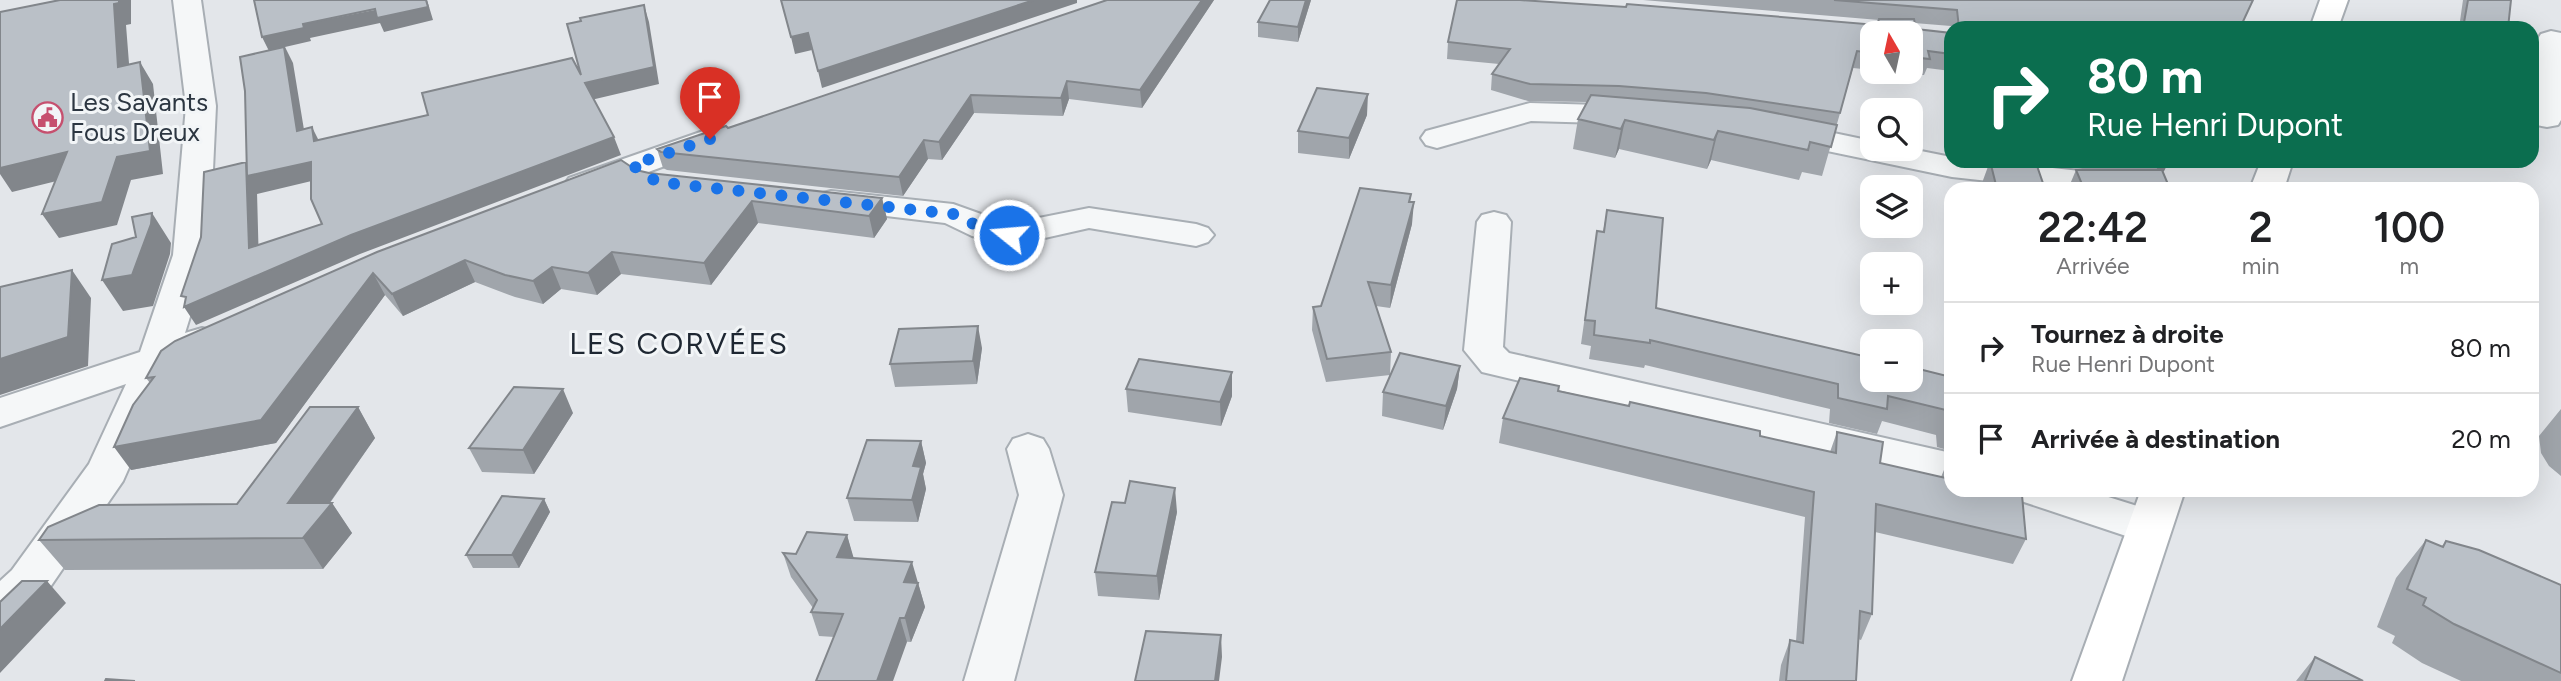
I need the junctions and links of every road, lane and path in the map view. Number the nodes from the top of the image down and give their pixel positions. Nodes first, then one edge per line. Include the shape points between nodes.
1 (187, 0) edge
2 (2334, 0) edge
3 (2326, 21) edge
4 (2561, 42) edge
5 (1668, 118) edge
6 (2547, 118) edge
7 (1756, 127) edge
8 (738, 130) edge
9 (1437, 138) dead end
10 (632, 165) junction
11 (1944, 165) edge
12 (1961, 168) edge
13 (2088, 182) edge
14 (670, 184) edge
15 (555, 195) edge
16 (805, 198) edge
17 (1494, 222) dead end
18 (1196, 234) dead end
19 (232, 326) edge
20 (157, 360) junction
21 (0, 413) edge
22 (1027, 449) dead end
23 (1944, 466) edge
24 (2081, 497) edge
25 (2157, 509) edge
26 (0, 610) edge
27 (989, 681) edge
28 (2097, 681) edge

1 - 20 street via 201,106 191,256
2 - 3 main road
4 - 6 street via 2551,40
5 - 9 street via 1530,111
7 - 11 street
8 - 10 street
10 - 14 street via 657,182
10 - 15 street
12 - 13 street
16 - 18 street via 953,214 1009,235 1089,218
17 - 23 street via 1483,350 1496,363
19 - 20 street
20 - 21 street
20 - 26 street via 108,470 29,583
22 - 27 street via 1041,495
24 - 25 street
25 - 28 main road

